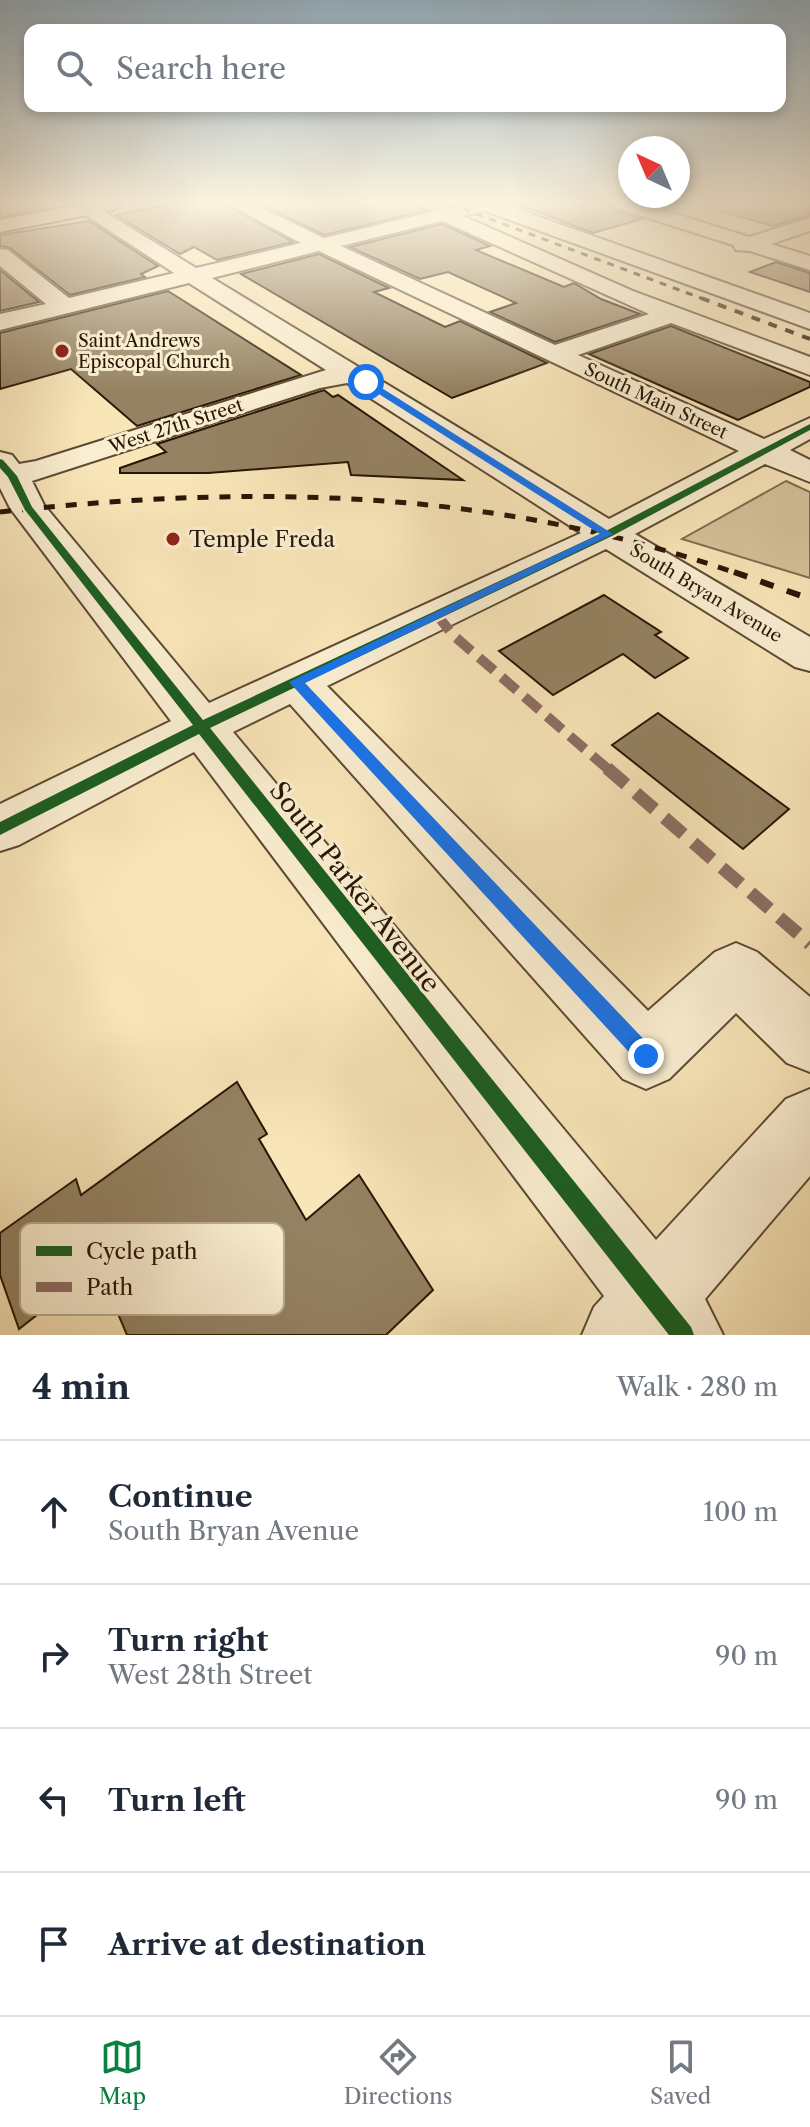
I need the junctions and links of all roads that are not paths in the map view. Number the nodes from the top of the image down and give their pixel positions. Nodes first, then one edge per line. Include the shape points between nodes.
1 (14, 266) edge
2 (180, 266) edge
3 (217, 266) edge
4 (388, 266) edge
5 (391, 266) edge
6 (557, 266) edge
7 (659, 266) edge
8 (681, 266) edge
9 (669, 270) junction
10 (194, 275) junction
11 (64, 306) junction
12 (672, 314) junction
13 (810, 321) edge
14 (0, 322) edge
15 (502, 329) junction
16 (555, 354) junction
17 (810, 367) edge
18 (352, 374) junction
19 (810, 427) edge
20 (763, 451) junction
21 (4, 472) edge
22 (810, 472) edge
23 (608, 534) junction
24 (810, 656) edge
25 (296, 682) junction
26 (201, 727) junction
27 (0, 829) edge
28 (810, 1040) edge
29 (810, 1123) edge
30 (653, 1323) edge

1 - 11 street
2 - 10 street, South Bryan Avenue
3 - 10 street
4 - 15 street
5 - 15 street
6 - 12 street
7 - 9 street
8 - 9 street
9 - 13 street
10 - 11 street
10 - 18 street, South Bryan Avenue
11 - 14 street
12 - 16 street
12 - 17 street
15 - 16 street, South Main Street
16 - 20 street, South Main Street
18 - 21 street, West 27th Street via 314,381 43,469
18 - 23 street, South Bryan Avenue
19 - 20 street
20 - 22 street, South Main Street
20 - 23 street
21 - 26 street, South Parker Avenue
23 - 24 street, South Bryan Avenue
23 - 25 street
25 - 26 street
25 - 28 street via 646,1056 736,972
26 - 27 street
26 - 30 street, South Parker Avenue
29 - 30 street

